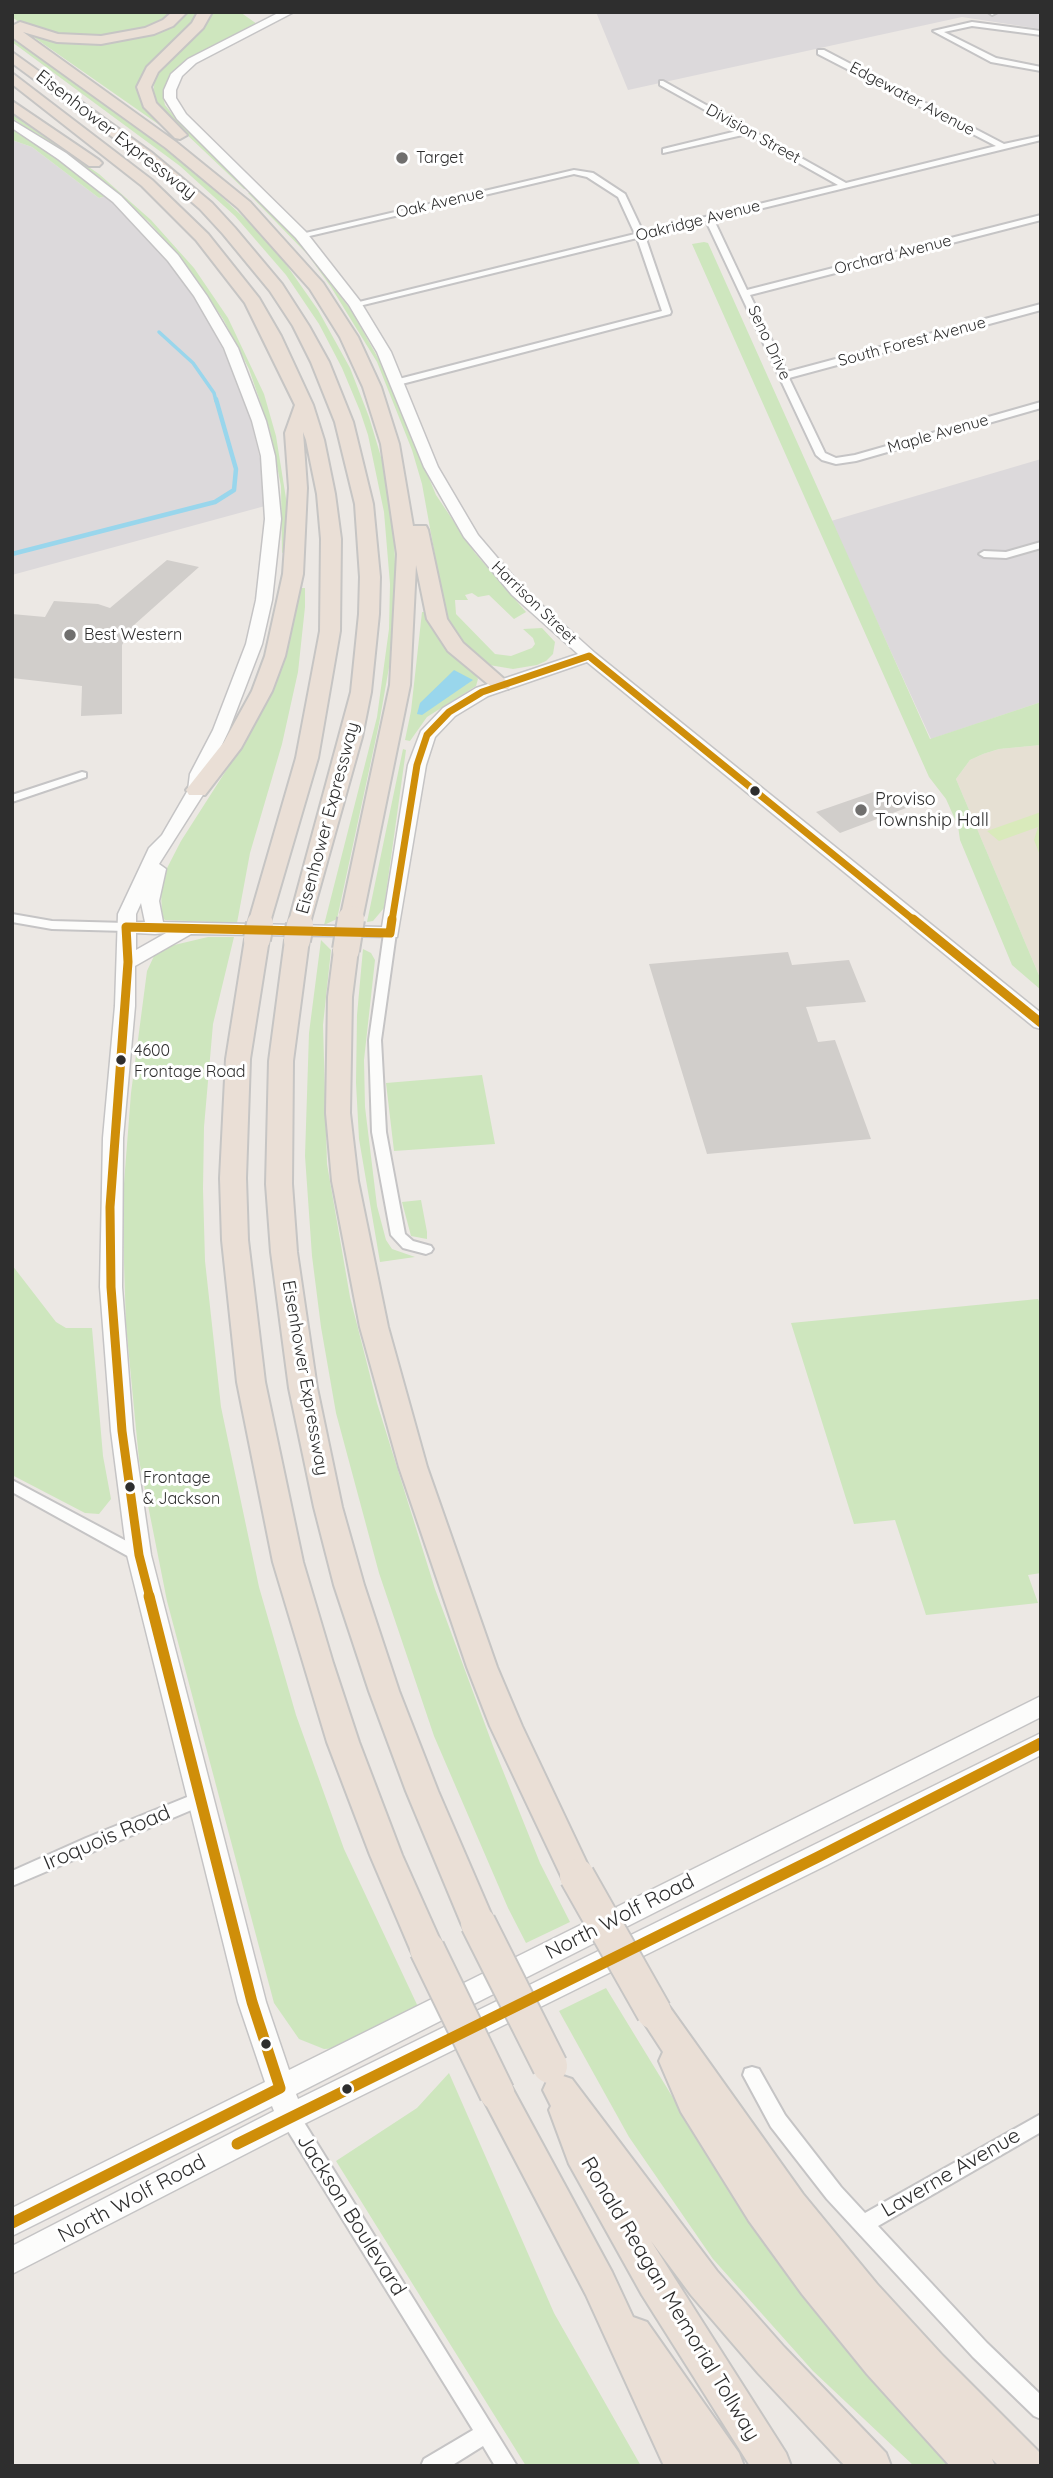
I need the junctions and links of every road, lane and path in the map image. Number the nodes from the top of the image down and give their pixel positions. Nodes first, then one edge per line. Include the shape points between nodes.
1 (180, 12) edge
2 (205, 12) edge
3 (289, 12) edge
4 (12, 23) edge
5 (12, 30) edge
6 (1041, 33) edge
7 (821, 52) dead end
8 (12, 56) edge
9 (1041, 69) edge
10 (12, 77) edge
11 (663, 83) dead end
12 (12, 88) edge
13 (41, 101) junction
14 (12, 105) edge
15 (12, 123) edge
16 (749, 131) junction
17 (1041, 138) edge
18 (1027, 141) junction
19 (1003, 147) junction
20 (1041, 148) edge
21 (666, 151) dead end
22 (844, 185) junction
23 (244, 205) junction
24 (1041, 217) edge
25 (709, 218) junction
26 (301, 235) junction
27 (640, 236) junction
28 (202, 237) junction
29 (746, 293) junction
30 (355, 304) junction
31 (1041, 307) edge
32 (784, 376) junction
33 (398, 382) junction
34 (304, 405) junction
35 (1041, 405) edge
36 (390, 444) junction
37 (835, 461) joint
38 (1041, 545) edge
39 (984, 554) dead end
40 (589, 656) junction
41 (501, 685) junction
42 (82, 775) dead end
43 (197, 789) junction
44 (12, 799) edge
45 (169, 838) junction
46 (12, 918) edge
47 (126, 926) junction
48 (155, 928) junction
49 (189, 929) junction
50 (390, 933) junction
51 (346, 950) joint
52 (128, 962) junction
53 (1041, 1024) edge
54 (426, 1249) dead end
55 (12, 1485) edge
56 (139, 1555) junction
57 (1041, 1706) edge
58 (1041, 1743) edge
59 (202, 1798) junction
60 (578, 1876) joint
61 (12, 1879) edge
62 (478, 1923) joint
63 (654, 2012) junction
64 (752, 2075) dead end
65 (555, 2078) junction
66 (280, 2088) junction
67 (290, 2118) junction
68 (1041, 2122) edge
69 (12, 2223) edge
70 (862, 2225) junction
71 (12, 2261) edge
72 (599, 2284) junction
73 (1041, 2409) edge
74 (487, 2433) junction
75 (431, 2466) edge
76 (507, 2466) edge
77 (685, 2466) edge
78 (725, 2466) edge
79 (772, 2466) edge
80 (872, 2466) edge
81 (976, 2466) edge
82 (1026, 2466) edge

1 - 4 highway via 149,31 101,40 48,36
2 - 23 highway via 198,25 152,70 145,95 155,112 237,190
3 - 26 main road, Harrison Street via 192,61 177,74 170,98 181,116
5 - 23 highway via 171,145
6 - 9 street via 972,24 937,32 994,60
7 - 19 street, Edgewater Avenue
8 - 62 highway, Eisenhower Expressway via 157,163 229,231 301,326 344,422 364,504 369,614 351,737 298,932 281,1061 279,1184 285,1264 303,1388 349,1585 422,1791
10 - 13 highway, Eisenhower Expressway
11 - 16 street, Division Street
12 - 13 highway
13 - 28 highway, Eisenhower Expressway via 147,183
14 - 28 highway via 165,216
15 - 43 main road via 101,186 173,258 224,335 259,421 268,456 272,519 264,600 254,645 199,774
16 - 21 street
16 - 22 street, Division Street
17 - 18 street, Oakridge Avenue
18 - 19 street, Oakridge Avenue
18 - 20 street
19 - 22 street, Oakridge Avenue
22 - 25 street, Oakridge Avenue
23 - 36 highway via 317,286 349,337 372,387
24 - 29 street, Orchard Avenue
25 - 27 street, Oakridge Avenue
25 - 29 street, Seno Drive
26 - 27 street, Oak Avenue via 579,172 622,196
26 - 30 main road, Harrison Street
27 - 30 street, Oakridge Avenue
27 - 33 street via 667,312
28 - 34 highway, Eisenhower Expressway via 253,302
29 - 32 street, Seno Drive
30 - 33 main road, Harrison Street
31 - 32 street, South Forest Avenue
32 - 37 street, Seno Drive via 821,455
33 - 40 main road, Harrison Street via 431,467 464,526 518,592
34 - 43 highway via 293,433 298,488 293,574 275,656 234,744
34 - 72 highway, Eisenhower Expressway, bridge via 329,516 333,589 319,703 259,931 238,1059 235,1240 251,1382 288,1562 343,1742 427,1949
35 - 37 street, Maple Avenue
36 - 41 highway via 404,457 437,619 456,647
36 - 51 highway, bridge via 407,554 403,651 388,750
38 - 39 street via 1006,555
40 - 41 main road
40 - 53 main road, Harrison Street
41 - 50 main road via 449,712 427,735 417,765
42 - 44 street
43 - 45 main road
45 - 47 main road via 158,848 127,914
45 - 48 main road via 152,883
46 - 47 street via 52,925
47 - 48 main road
47 - 52 main road, Jackson Boulevard
48 - 49 main road
49 - 50 main road
49 - 52 main road
50 - 54 street via 375,1040 379,1132 398,1235 408,1245
51 - 60 highway via 340,997 338,1112 347,1194 374,1327 413,1467 482,1667
52 - 56 main road, Jackson Boulevard via 113,1138 111,1287 122,1431
55 - 56 street
56 - 59 main road, Jackson Boulevard
57 - 66 main road, North Wolf Road
58 - 67 main road, North Wolf Road
59 - 61 street, Iroquois Road
59 - 66 main road, Jackson Boulevard via 252,2001
60 - 63 highway, bridge
62 - 65 highway, Eisenhower Expressway, bridge
63 - 81 highway via 693,2101 762,2209 880,2361
63 - 82 highway via 790,2206 930,2369
64 - 70 street via 804,2158
65 - 79 highway, Ronald Reagan Memorial Tollway via 582,2153 656,2283
65 - 80 highway, Eisenhower Expressway via 704,2283
66 - 67 main road, Jackson Boulevard
66 - 69 main road, North Wolf Road
67 - 71 main road, North Wolf Road
67 - 74 street, Jackson Boulevard
68 - 70 street, Laverne Avenue
70 - 73 street
72 - 77 highway, Eisenhower Expressway
72 - 78 highway
74 - 75 street
74 - 76 street, Jackson Boulevard

